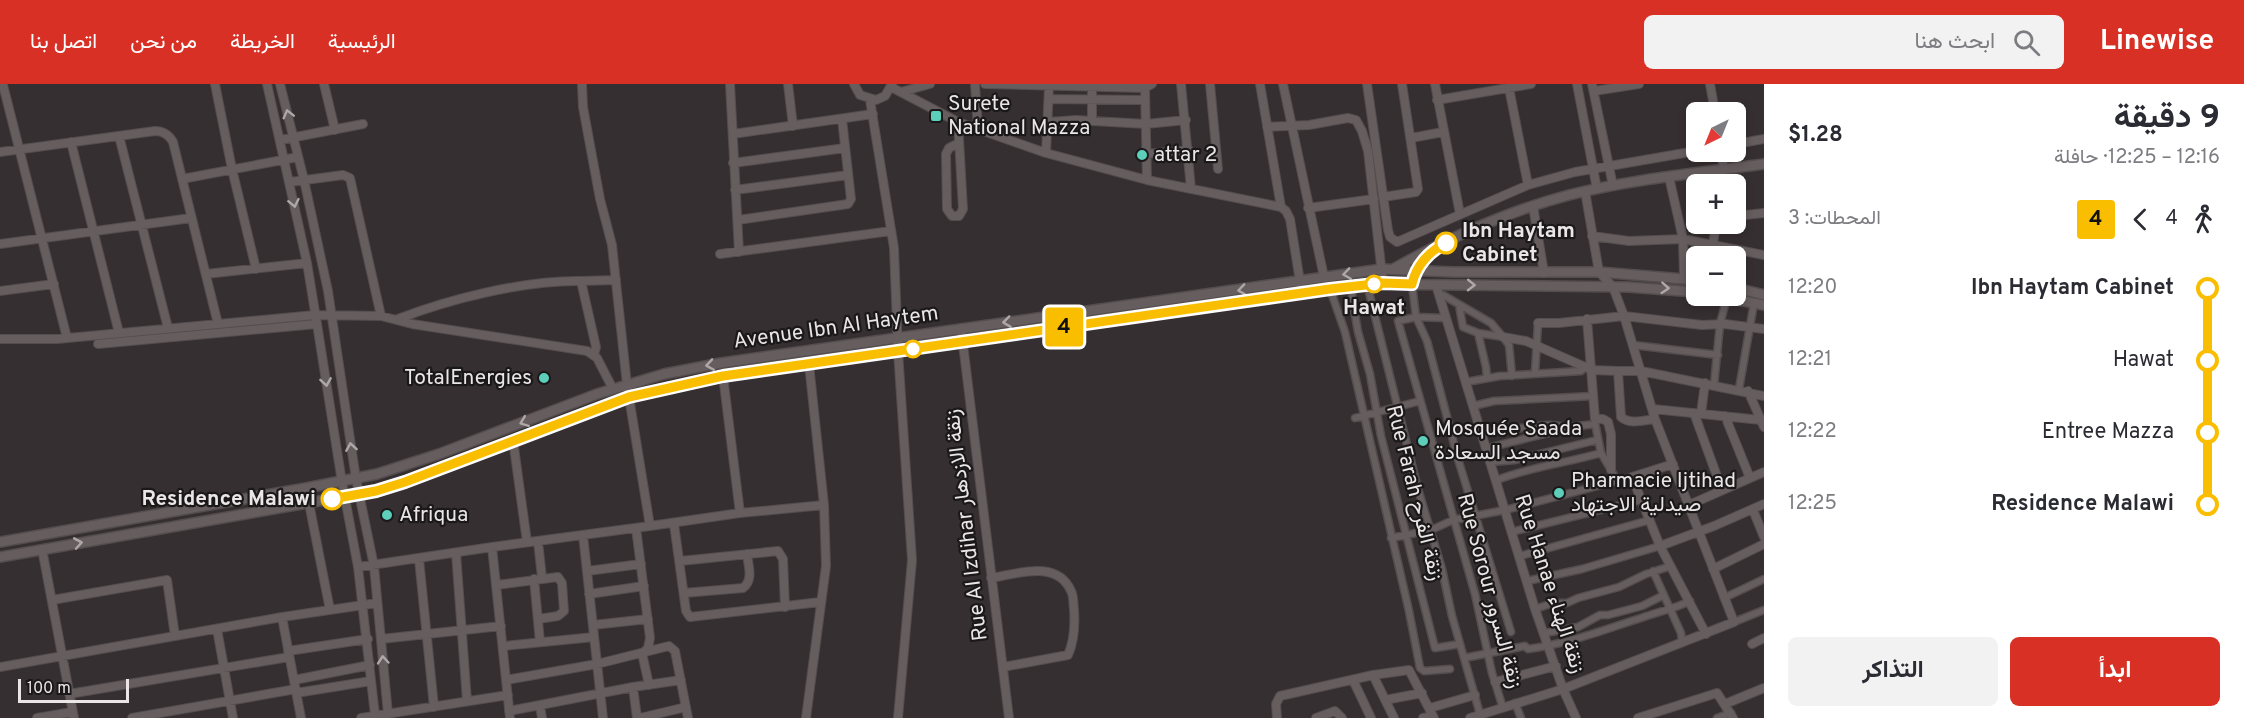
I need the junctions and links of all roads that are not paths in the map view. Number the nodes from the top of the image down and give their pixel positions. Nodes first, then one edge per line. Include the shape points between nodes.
1 (215, 84) edge
2 (267, 84) edge
3 (280, 84) edge
4 (324, 84) edge
5 (582, 84) edge
6 (730, 84) edge
7 (788, 84) edge
8 (854, 84) edge
9 (930, 84) edge
10 (975, 84) edge
11 (985, 84) edge
12 (1007, 84) edge
13 (1181, 84) edge
14 (1209, 84) edge
15 (1260, 84) edge
16 (1283, 84) edge
17 (1367, 84) edge
18 (1402, 84) edge
19 (1435, 84) edge
20 (1531, 84) edge
21 (1577, 84) edge
22 (1639, 84) edge
23 (1710, 84) edge
24 (3, 85) edge
25 (891, 85) edge
26 (1038, 85) edge
27 (1049, 86) junction
28 (1068, 86) edge
29 (1092, 86) edge
30 (1124, 86) edge
31 (1148, 86) edge
32 (1509, 88) junction
33 (1593, 88) edge
34 (901, 92) junction
35 (1049, 99) junction
36 (1070, 99) junction
37 (1093, 99) junction
38 (870, 100) junction
39 (1145, 100) junction
40 (1437, 100) junction
41 (1713, 102) edge
42 (873, 114) junction
43 (842, 119) junction
44 (1186, 120) junction
45 (1092, 121) junction
46 (958, 122) junction
47 (1049, 122) junction
48 (363, 124) dead end
49 (1146, 124) junction
50 (793, 126) junction
51 (1292, 126) junction
52 (1267, 128) junction
53 (978, 129) junction
54 (335, 130) junction
55 (1443, 132) junction
56 (733, 134) junction
57 (119, 136) junction
58 (293, 138) junction
59 (1411, 138) junction
60 (1764, 139) edge
61 (280, 140) junction
62 (71, 142) junction
63 (1746, 142) edge
64 (959, 143) junction
65 (845, 148) junction
66 (20, 149) junction
67 (1189, 150) junction
68 (0, 152) edge
69 (1686, 152) edge
70 (1046, 153) junction
71 (1147, 154) junction
72 (298, 157) junction
73 (285, 160) junction
74 (1723, 162) edge
75 (733, 163) junction
76 (1764, 164) edge
77 (1608, 166) junction
78 (232, 169) junction
79 (1218, 169) dead end
80 (1593, 169) junction
81 (1724, 170) junction
82 (848, 175) junction
83 (1669, 177) junction
84 (182, 179) junction
85 (304, 180) junction
86 (1147, 180) junction
87 (290, 182) junction
88 (1528, 185) junction
89 (1613, 186) junction
90 (1191, 189) junction
91 (1597, 189) junction
92 (735, 190) junction
93 (1585, 191) junction
94 (1383, 197) junction
95 (1374, 199) junction
96 (1533, 206) junction
97 (1281, 207) junction
98 (1308, 208) junction
99 (1764, 213) edge
100 (1460, 214) junction
101 (1746, 215) edge
102 (191, 218) junction
103 (738, 220) junction
104 (141, 225) junction
105 (93, 231) junction
106 (891, 231) junction
107 (1714, 234) edge
108 (1592, 236) junction
109 (42, 238) junction
110 (1683, 239) junction
111 (0, 244) edge
112 (1713, 244) junction
113 (1434, 248) junction
114 (740, 252) junction
115 (720, 254) dead end
116 (1764, 255) edge
117 (307, 263) junction
118 (1395, 268) junction
119 (256, 269) junction
120 (1382, 269) junction
121 (1415, 270) junction
122 (1599, 272) junction
123 (1544, 273) junction
124 (206, 274) junction
125 (1324, 277) junction
126 (1684, 279) joint
127 (616, 280) junction
128 (581, 281) junction
129 (1300, 281) junction
130 (1383, 283) junction
131 (54, 284) junction
132 (1367, 284) junction
133 (1412, 284) junction
134 (1436, 285) junction
135 (1353, 286) junction
136 (1613, 287) junction
137 (1330, 289) junction
138 (1746, 290) edge
139 (0, 291) edge
140 (1686, 291) edge
141 (1302, 294) junction
142 (1764, 295) edge
143 (1439, 297) junction
144 (1759, 304) edge
145 (1459, 305) junction
146 (1722, 306) edge
147 (315, 315) junction
148 (330, 315) junction
149 (381, 316) junction
150 (1416, 316) junction
151 (1624, 316) junction
152 (1445, 318) junction
153 (398, 319) junction
154 (1587, 320) junction
155 (1538, 323) joint
156 (218, 324) junction
157 (317, 324) junction
158 (1720, 324) junction
159 (1749, 327) junction
160 (168, 328) junction
161 (961, 328) junction
162 (1764, 329) edge
163 (119, 333) junction
164 (1478, 333) junction
165 (897, 337) junction
166 (1503, 337) junction
167 (68, 338) junction
168 (0, 339) edge
169 (962, 342) junction
170 (98, 344) dead end
171 (1536, 345) junction
172 (1634, 345) junction
173 (898, 351) junction
174 (594, 355) junction
175 (1718, 355) junction
176 (809, 364) junction
177 (1589, 369) junction
178 (1618, 371) junction
179 (1641, 371) junction
180 (1535, 373) junction
181 (723, 376) junction
182 (1512, 376) junction
183 (1487, 378) junction
184 (1466, 382) junction
185 (627, 384) junction
186 (1710, 384) junction
187 (613, 389) junction
188 (1743, 390) junction
189 (1593, 396) junction
190 (1764, 396) edge
191 (629, 397) junction
192 (1420, 401) junction
193 (1473, 405) junction
194 (1398, 407) junction
195 (1653, 409) junction
196 (1377, 411) junction
197 (1363, 414) junction
198 (1697, 414) junction
199 (1725, 416) junction
200 (1355, 418) dead end
201 (1655, 419) junction
202 (1595, 422) junction
203 (1762, 423) edge
204 (1570, 427) junction
205 (1482, 432) junction
206 (513, 440) junction
207 (1598, 440) junction
208 (1487, 448) junction
209 (1601, 453) junction
210 (1491, 462) junction
211 (1673, 464) junction
212 (1611, 470) junction
213 (1764, 471) edge
214 (1632, 477) junction
215 (1750, 478) junction
216 (356, 479) junction
217 (1497, 480) junction
218 (1617, 480) junction
219 (342, 482) junction
220 (306, 488) junction
221 (1722, 490) junction
222 (359, 494) junction
223 (345, 497) junction
224 (1641, 500) junction
225 (309, 502) junction
226 (1764, 504) edge
227 (824, 505) junction
228 (1689, 505) junction
229 (1505, 510) junction
230 (1753, 510) junction
231 (740, 513) junction
232 (1476, 516) junction
233 (1453, 520) junction
234 (1650, 520) junction
235 (674, 524) junction
236 (650, 526) junction
237 (636, 528) junction
238 (1431, 530) junction
239 (1511, 532) junction
240 (1698, 532) junction
241 (1407, 534) junction
242 (583, 535) junction
243 (1764, 537) edge
244 (1391, 538) junction
245 (538, 541) junction
246 (0, 542) edge
247 (527, 542) junction
248 (1764, 544) edge
249 (1660, 546) junction
250 (492, 547) junction
251 (42, 549) junction
252 (456, 553) junction
253 (747, 554) junction
254 (1520, 556) junction
255 (0, 557) edge
256 (419, 559) junction
257 (680, 561) junction
258 (641, 564) junction
259 (374, 566) junction
260 (1671, 566) junction
261 (358, 567) junction
262 (1713, 569) junction
263 (587, 571) junction
264 (1653, 571) junction
265 (991, 578) junction
266 (538, 579) junction
267 (1764, 579) edge
268 (1527, 581) junction
269 (496, 585) junction
270 (644, 586) junction
271 (684, 593) junction
272 (590, 594) junction
273 (1664, 595) junction
274 (1724, 598) junction
275 (52, 600) junction
276 (820, 602) junction
277 (1690, 602) junction
278 (377, 603) junction
279 (363, 604) junction
280 (785, 607) junction
281 (1670, 608) junction
282 (1535, 609) junction
283 (1764, 609) edge
284 (330, 610) junction
285 (282, 617) junction
286 (538, 619) junction
287 (648, 619) junction
288 (1734, 622) junction
289 (593, 625) junction
290 (501, 626) junction
291 (217, 628) junction
292 (462, 630) junction
293 (1511, 632) dead end
294 (1545, 633) junction
295 (1706, 633) junction
296 (427, 634) junction
297 (175, 636) junction
298 (594, 637) junction
299 (1764, 638) edge
300 (368, 639) junction
301 (381, 639) junction
302 (540, 642) junction
303 (1682, 642) junction
304 (1460, 644) junction
305 (1752, 644) dead end
306 (504, 646) junction
307 (1550, 646) junction
308 (642, 653) junction
309 (289, 654) junction
310 (1489, 654) junction
311 (62, 656) junction
312 (1464, 658) junction
313 (597, 664) junction
314 (370, 665) junction
315 (1556, 666) junction
316 (0, 667) edge
317 (1003, 667) junction
318 (224, 668) junction
319 (1450, 669) dead end
320 (1373, 675) junction
321 (506, 680) junction
322 (681, 680) junction
323 (371, 681) junction
324 (1353, 681) junction
325 (1495, 682) junction
326 (649, 685) junction
327 (295, 687) junction
328 (633, 687) junction
329 (1764, 688) edge
330 (1563, 689) junction
331 (1422, 693) junction
332 (69, 694) junction
333 (600, 694) junction
334 (508, 695) junction
335 (1475, 695) junction
336 (1385, 699) junction
337 (230, 701) junction
338 (467, 701) junction
339 (1515, 703) junction
340 (1725, 704) junction
341 (540, 706) junction
342 (434, 707) junction
343 (686, 707) junction
344 (1503, 708) junction
345 (1432, 714) edge
346 (73, 715) edge
347 (509, 715) edge
348 (376, 716) edge
349 (387, 716) edge
350 (1481, 716) edge
351 (1732, 716) edge
352 (1574, 717) edge
353 (37, 718) edge
354 (132, 718) edge
355 (233, 718) edge
356 (301, 718) edge
357 (361, 718) edge
358 (542, 718) edge
359 (603, 718) edge
360 (639, 718) edge
361 (688, 718) edge
362 (806, 718) edge
363 (898, 718) edge
364 (1009, 718) edge
365 (1277, 718) edge
366 (1316, 718) edge
367 (1342, 718) edge
368 (1371, 718) edge
369 (1394, 718) edge
370 (1423, 718) edge
371 (1470, 718) edge
372 (1521, 718) edge
373 (1638, 718) edge
374 (1717, 718) edge

1 - 78 street
2 - 61 street
58 -> 3 street
4 - 54 street
5 - 127 street
6 - 56 street
7 - 50 street
8 - 38 street via 860,95
9 - 34 street
10 - 53 street
11 - 12 street
12 - 26 street
13 - 44 street
14 - 79 street
15 - 52 street
16 - 51 street
17 - 94 street
18 - 59 street
19 - 40 street
20 - 32 street
21 - 80 street
22 - 33 street
23 - 41 street
24 - 66 street
25 - 34 street
25 - 38 street via 881,98
26 - 27 street
27 - 28 street
27 - 35 street
28 - 29 street
28 - 36 street
29 - 30 street
29 - 37 street
30 - 31 street
31 - 39 street
32 - 40 street
32 - 88 street
33 - 77 street
34 - 46 street
35 - 36 street
35 - 47 street
36 - 37 street
37 - 39 street
37 - 45 street
38 - 42 street
39 - 49 street
40 - 55 street
42 - 43 street
42 - 106 street
43 - 50 street
43 - 65 street
44 - 49 street
44 - 67 street
45 - 47 street
45 - 49 street
46 - 53 street
46 - 64 street
47 - 70 street
48 - 54 street
49 - 71 street
50 - 56 street
51 - 52 street
51 - 95 street via 1355,119 1365,137
51 - 98 street
52 - 97 street
53 - 70 street
54 - 58 street
55 - 59 street
55 - 100 street
56 - 75 street
57 - 62 street
57 - 84 street via 166,133 173,142
57 - 104 street
58 - 61 street
58 - 72 street
59 - 94 street via 1418,189
60 - 63 street
61 - 73 street
62 - 66 street
62 - 105 street
64 - 64 street via 963,209 959,216 952,216 947,209 946,154
65 - 75 street
65 - 82 street
66 - 68 street
66 - 109 street
67 - 71 street
67 - 90 street
69 - 77 street
70 - 86 street
71 - 86 street
72 - 73 street
72 - 85 street
73 - 78 street
73 - 87 street
74 - 81 street
75 - 92 street
76 - 81 street
77 - 80 street
77 - 89 street
78 - 84 street
78 - 119 street
80 - 88 street
80 - 91 street
81 - 83 street
82 - 92 street
82 - 103 street via 852,199 845,206
83 - 89 street
83 - 110 street
84 - 102 street
85 - 87 street
85 - 148 street
85 - 149 street via 343,175 350,178
86 - 90 street
87 -> 117 street
88 - 100 street
89 - 91 street
90 - 97 street
91 - 93 street
92 - 103 street
93 - 96 street
93 - 108 street
94 - 100 street via 1390,237 1397,242
95 - 98 street
95 - 120 street
96 - 113 street
96 - 123 street
97 - 129 street via 1290,219
98 - 125 street
99 - 101 street
102 - 104 street
102 - 124 street
103 - 114 street
104 - 105 street
104 - 160 street
105 - 109 street
105 - 163 street
106 - 114 street
106 - 165 street
107 - 112 street
108 - 110 street via 1629,241
108 - 122 street
109 - 111 street
109 - 131 street
110 - 112 street
110 - 126 street
112 - 116 street
113 - 118 street
113 - 121 street
114 - 115 street
117 - 119 street
117 - 147 street
118 - 120 street, Avenue Ibn Al Haytem
118 - 121 street, Avenue Ibn Al Haytem
119 - 124 street
120 -> 125 street, Avenue Ibn Al Haytem
120 - 130 street
121 - 123 street, Avenue Ibn Al Haytem
121 - 133 street
122 - 123 street, Avenue Ibn Al Haytem
122 - 126 street, Avenue Ibn Al Haytem
122 - 136 street
124 - 156 street
125 - 129 street, Avenue Ibn Al Haytem
127 - 128 street
127 - 185 street
128 - 153 street via 524,286 438,304
128 - 174 street via 596,347
129 - 141 street
129 -> 161 street, Avenue Ibn Al Haytem
130 - 132 street, Avenue Ibn Al Haytem
130 - 133 street, Avenue Ibn Al Haytem
131 - 139 street
131 - 167 street
132 - 135 street, Avenue Ibn Al Haytem
132 - 194 street
133 - 134 street, Avenue Ibn Al Haytem
133 - 150 street
134 -> 136 street, Avenue Ibn Al Haytem
134 - 143 street, Rue Hanae زنقة الهناء
135 - 137 street, Avenue Ibn Al Haytem
135 - 196 street, Rue Farah زنقة الفرح via 1358,332
136 -> 140 street, Avenue Ibn Al Haytem
136 - 151 street
137 - 141 street, Avenue Ibn Al Haytem
137 - 197 street via 1345,332
138 - 142 street
141 - 169 street, Avenue Ibn Al Haytem
143 - 145 street via 1441,294
143 - 152 street, Rue Hanae زنقة الهناء
144 - 159 street
145 - 164 street via 1463,327
145 - 166 street via 1491,324
146 - 158 street
147 - 148 street
147 - 156 street
147 - 157 street
148 - 149 street
216 -> 148 street
149 - 153 street
150 - 152 street
150 - 192 street, Rue Sorour زنقة السرور via 1398,321
150 - 232 street via 1427,341
151 - 154 street
151 - 158 street
151 - 172 street
152 - 184 street, Rue Hanae زنقة الهناء
153 - 174 street via 584,350
154 - 155 street
154 - 177 street
155 - 171 street
156 - 160 street
157 - 170 street
157 -> 219 street
158 - 159 street
158 - 175 street
159 - 162 street
159 - 188 street
160 - 163 street
161 - 165 street, Avenue Ibn Al Haytem
161 - 169 street, Rue Al Izdihar زنقة الازدهار
163 - 167 street
164 - 166 street
164 - 183 street
165 - 173 street
165 -> 185 street, Avenue Ibn Al Haytem via 702,366
166 - 171 street
166 - 182 street via 1509,345
167 - 168 street
169 - 173 street, Avenue Ibn Al Haytem
169 - 265 street, Rue Al Izdihar زنقة الازدهار
171 - 177 street
171 - 180 street
172 - 175 street
172 - 179 street
173 - 176 street, Avenue Ibn Al Haytem
173 - 363 street via 912,560
174 - 187 street
175 - 186 street
176 - 181 street, Avenue Ibn Al Haytem
176 - 227 street
177 - 178 street
177 - 180 street
177 - 189 street
178 - 179 street
178 - 201 street via 1621,417 1636,422
179 - 186 street
179 - 195 street
180 - 182 street
181 - 191 street, Avenue Ibn Al Haytem
181 - 231 street
182 - 183 street
183 - 184 street
184 - 193 street, Rue Hanae زنقة الهناء
185 - 187 street, Avenue Ibn Al Haytem
185 - 191 street
186 - 188 street
186 - 198 street
187 -> 216 street, Avenue Ibn Al Haytem via 419,462
188 - 190 street
188 - 203 street
189 - 193 street
189 - 202 street
191 - 206 street, Avenue Ibn Al Haytem
191 - 236 street
192 - 194 street
192 - 233 street, Rue Sorour زنقة السرور
193 - 205 street, Rue Hanae زنقة الهناء
194 - 196 street
194 - 238 street
195 - 198 street
195 - 201 street
196 - 197 street
196 - 241 street, Rue Farah زنقة الفرح
197 - 200 street
197 - 244 street
198 - 199 street
198 - 221 street
199 - 203 street
199 - 215 street
201 - 211 street
202 - 204 street
202 - 207 street
202 - 212 street via 1608,422
204 - 205 street via 1549,425
204 - 208 street
205 - 208 street, Rue Hanae زنقة الهناء
206 - 222 street, Avenue Ibn Al Haytem via 411,480
206 - 247 street
207 - 209 street
207 - 210 street
208 - 210 street, Rue Hanae زنقة الهناء
209 - 212 street
209 - 217 street
210 - 217 street, Rue Hanae زنقة الهناء
211 - 214 street
211 - 228 street
212 - 218 street
213 - 215 street
214 - 218 street
214 - 224 street
215 - 221 street
216 - 219 street, Avenue Ibn Al Haytem
216 - 222 street
217 - 229 street, Rue Hanae زنقة الهناء
218 - 229 street
219 - 220 street, Avenue Ibn Al Haytem
219 - 223 street
220 - 225 street
220 - 246 street, Avenue Ibn Al Haytem
221 - 228 street
222 - 223 street, Avenue Ibn Al Haytem
222 - 259 street
223 - 225 street, Avenue Ibn Al Haytem
223 - 261 street
224 - 234 street
224 - 239 street
251 -> 225 street, Avenue Ibn Al Haytem
225 - 284 street
226 - 230 street
227 - 231 street
227 - 276 street via 826,566
228 - 240 street
229 - 232 street
229 - 239 street, Rue Hanae زنقة الهناء
230 - 240 street
230 - 243 street
231 - 235 street
232 - 233 street
232 - 293 street
233 - 238 street
233 - 310 street, Rue Sorour زنقة السرور
234 - 249 street
234 - 254 street
235 - 236 street
235 - 257 street
236 - 237 street
237 - 242 street
237 - 258 street
238 - 241 street
238 - 304 street
239 - 254 street, Rue Hanae زنقة الهناء
240 - 249 street
240 - 262 street
241 - 244 street
241 - 304 street, Rue Farah زنقة الفرح via 1435,648
242 - 245 street
242 - 263 street
244 - 319 street via 1420,668
245 - 247 street
245 - 266 street
247 - 250 street
248 - 262 street
249 - 260 street
249 - 268 street
250 - 252 street
250 - 269 street
251 - 255 street, Avenue Ibn Al Haytem
251 - 275 street
252 - 256 street
252 - 292 street
253 - 257 street
253 - 271 street via 750,579 743,588
253 - 280 street via 774,550 781,554
254 - 268 street, Rue Hanae زنقة الهناء
256 - 259 street
256 - 296 street
257 - 271 street
258 - 263 street
258 - 270 street
259 - 261 street
259 - 278 street
260 - 264 street
260 - 277 street
261 - 279 street
262 - 274 street
263 - 272 street
264 - 273 street
264 - 282 street via 1619,587
265 - 317 street, Rue Al Izdihar زنقة الازدهار
265 - 317 street via 1053,572 1072,592 1074,624 1068,656
266 - 269 street
266 - 286 street
266 - 286 street via 561,580 565,607 558,616
267 - 274 street
268 - 282 street, Rue Hanae زنقة الهناء
269 - 290 street
270 - 272 street
270 - 287 street
271 - 280 street via 687,614 694,618
272 - 289 street
273 - 281 street
273 - 294 street via 1642,606 1600,615 1578,627
274 - 288 street
275 - 297 street via 167,580
275 - 311 street
276 - 280 street
276 - 362 street
277 - 281 street
277 - 295 street
278 - 279 street
278 - 301 street
279 - 284 street
279 - 300 street
281 - 303 street
281 - 307 street
282 - 294 street, Rue Hanae زنقة الهناء
283 - 288 street
284 - 285 street
285 - 291 street
285 - 309 street
286 - 302 street
287 - 289 street
287 - 308 street via 650,644
288 - 295 street
289 - 298 street
290 - 292 street
290 - 306 street
291 - 297 street
291 - 318 street
292 - 296 street
292 - 338 street
294 - 307 street, Rue Hanae زنقة الهناء
295 - 303 street
296 - 301 street
296 - 342 street
297 - 311 street
298 - 302 street
298 - 313 street
299 - 305 street
300 - 309 street
300 - 314 street
349 -> 301 street
302 - 306 street
303 - 330 street
304 - 312 street
306 - 321 street
307 - 310 street via 1525,646
307 - 315 street, Rue Hanae زنقة الهناء
308 - 313 street
308 - 322 street via 673,647
308 - 326 street
309 - 318 street
309 - 327 street
310 - 312 street
310 - 325 street, Rue Sorour زنقة السرور
311 - 316 street
311 - 332 street
312 - 335 street
313 - 321 street
313 - 333 street
314 - 323 street
314 - 327 street
315 - 325 street
315 - 330 street, Rue Hanae زنقة الهناء
317 - 364 street, Rue Al Izdihar زنقة الازدهار
318 - 332 street
318 - 337 street
320 - 324 street
320 - 331 street via 1408,670
320 - 336 street
321 - 334 street
322 - 326 street
322 - 343 street
323 - 327 street
323 - 348 street
324 - 365 street via 1280,696
324 - 368 street
325 - 344 street, Rue Sorour زنقة السرور
326 - 328 street
327 - 337 street
327 - 356 street
328 - 333 street
328 - 360 street
329 - 340 street
330 - 339 street
330 - 352 street, Rue Hanae زنقة الهناء
331 - 336 street
331 - 345 street
332 - 346 street
333 - 341 street
333 - 359 street
334 - 338 street
334 - 347 street
335 - 345 street
335 - 350 street
336 - 369 street
337 - 354 street
337 - 355 street
338 - 342 street
339 - 344 street
339 - 372 street
340 - 351 street
340 - 373 street via 1717,693
341 - 347 street
341 - 358 street
342 - 349 street
343 - 360 street
343 - 361 street
344 - 350 street
345 - 370 street
346 - 353 street
348 - 349 street
348 - 357 street
350 - 371 street
351 - 374 street
366 - 367 street via 1335,711

